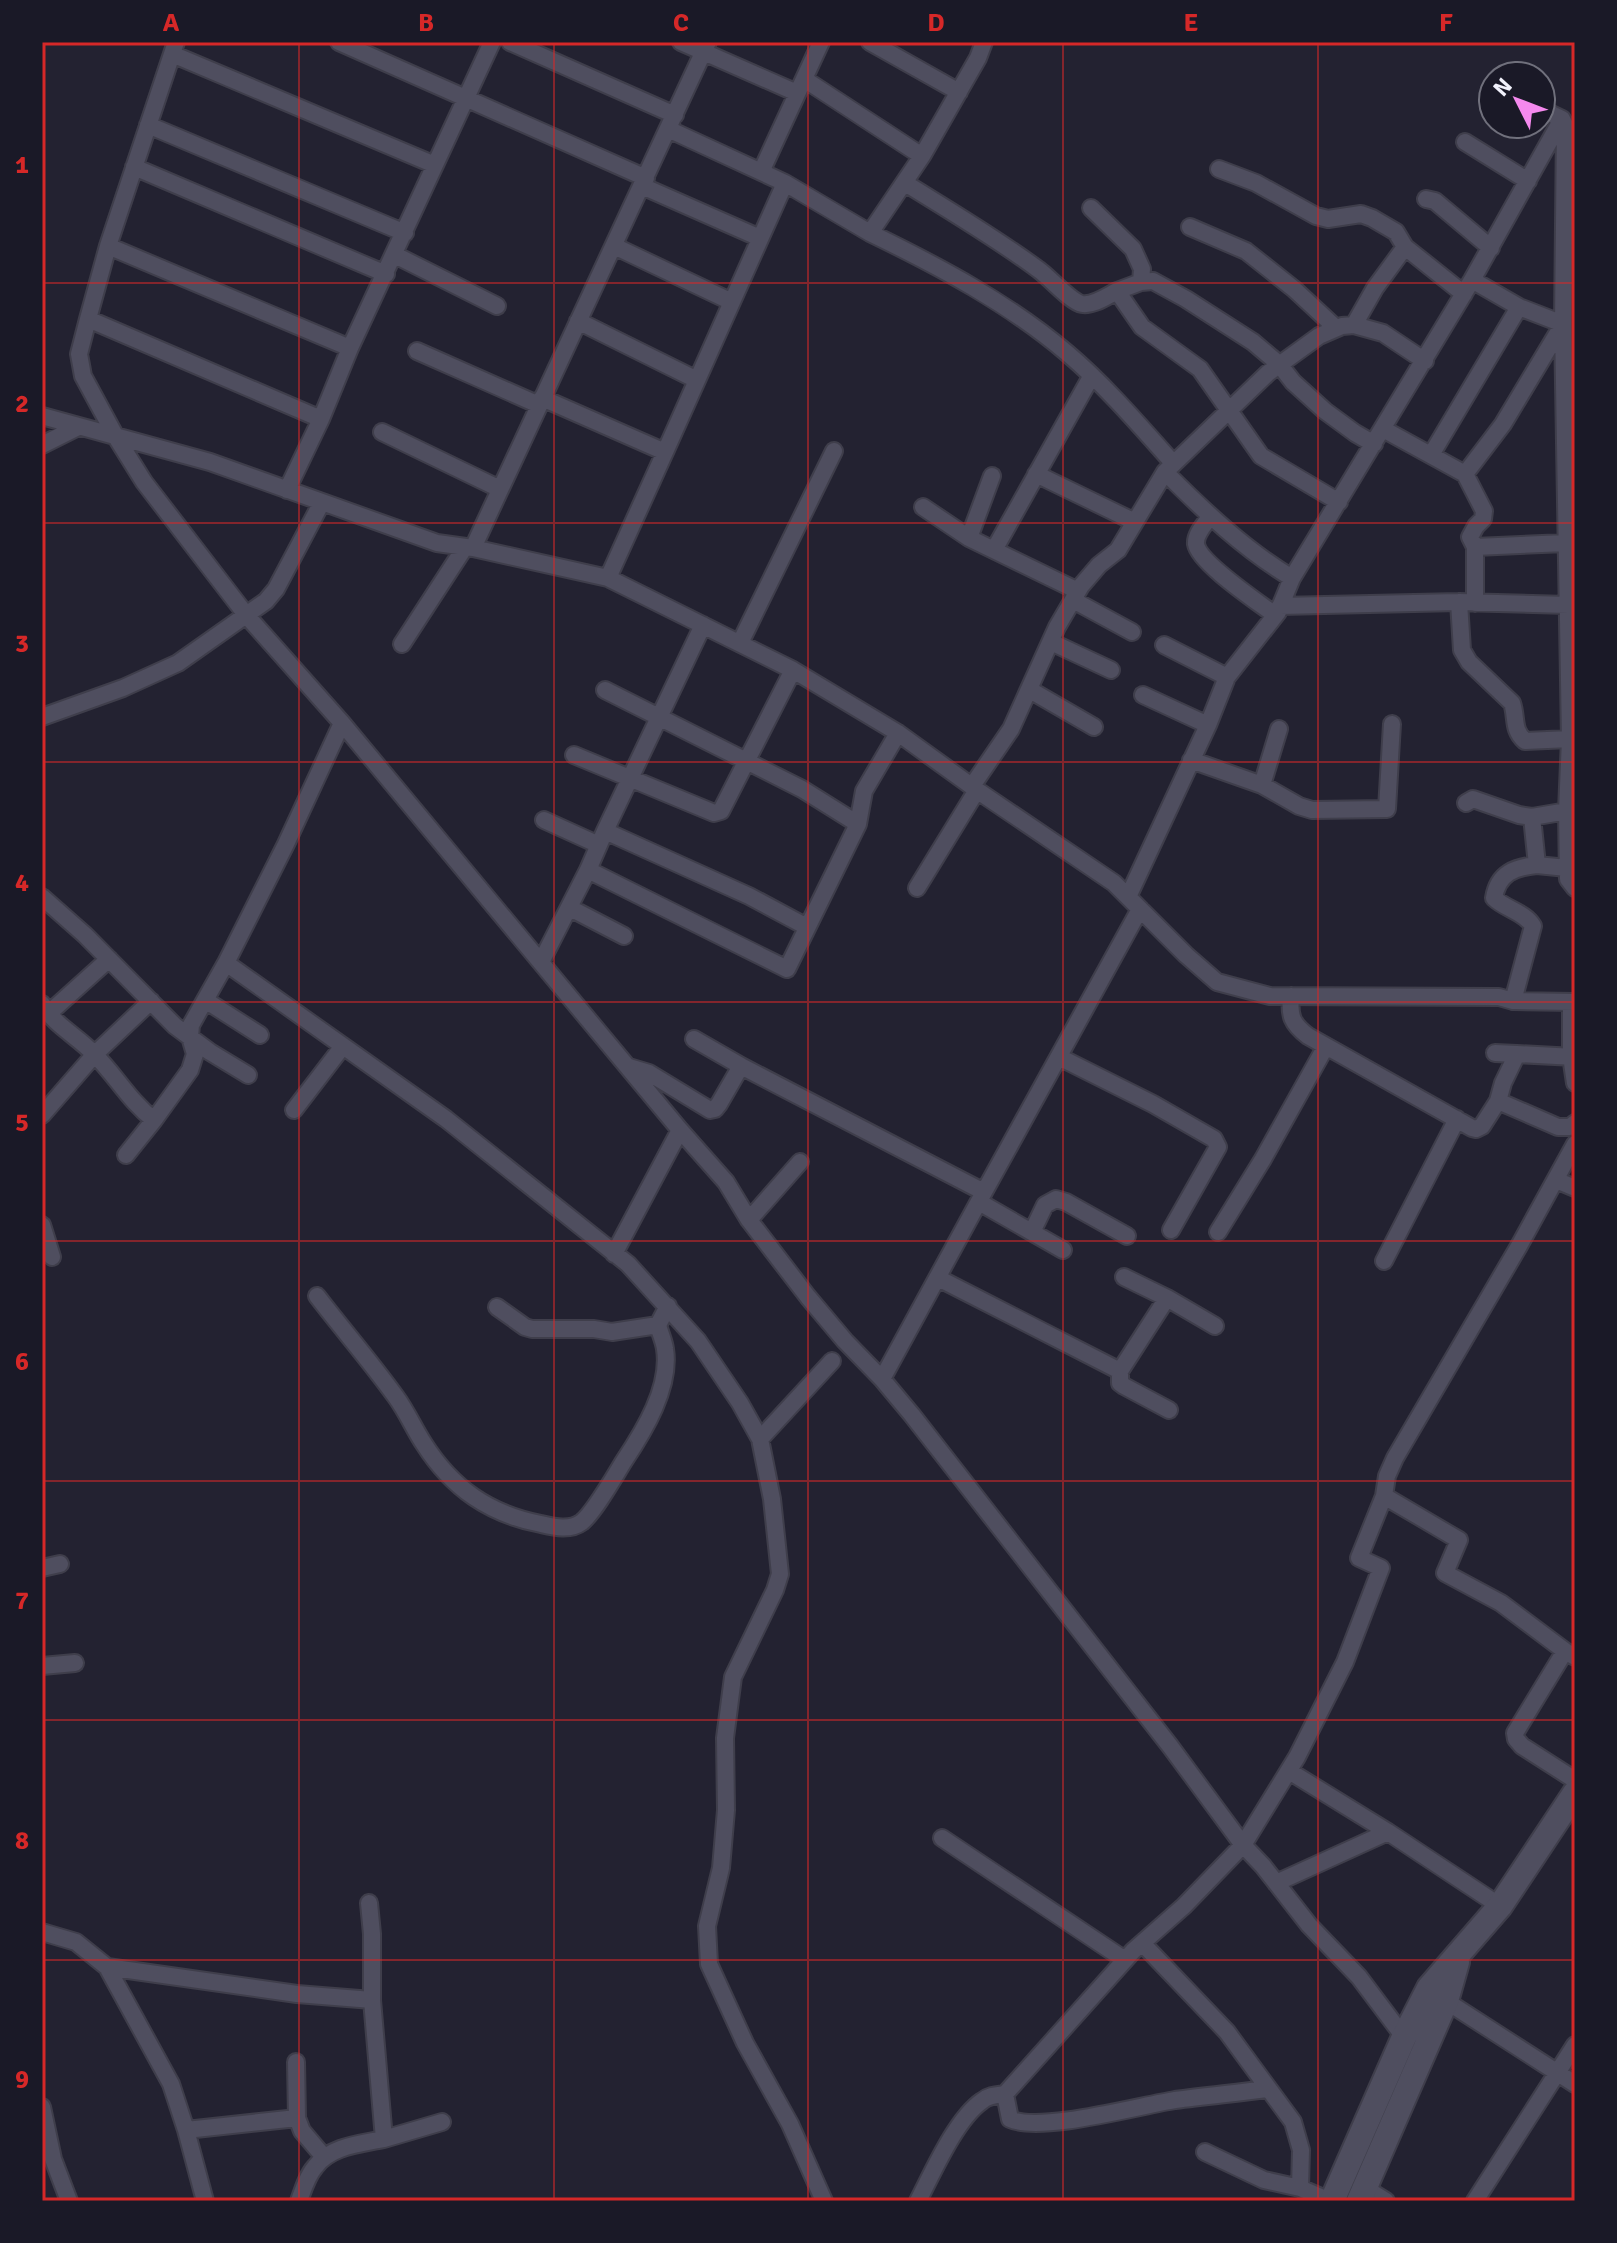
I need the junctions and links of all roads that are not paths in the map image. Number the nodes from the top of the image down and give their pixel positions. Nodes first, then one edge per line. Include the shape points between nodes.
1 (339, 42) edge
2 (492, 42) edge
3 (510, 42) edge
4 (681, 42) edge
5 (821, 42) edge
6 (870, 42) edge
7 (984, 42) edge
8 (706, 47) edge
9 (174, 48) edge
10 (801, 86) junction
11 (959, 92) junction
12 (466, 99) junction
13 (1557, 117) edge
14 (1562, 119) junction
15 (672, 122) junction
16 (148, 125) junction
17 (1465, 142) dead end
18 (1570, 148) edge
19 (922, 156) junction
20 (435, 165) junction
21 (134, 167) junction
22 (1219, 169) dead end
23 (761, 172) junction
24 (1528, 181) junction
25 (644, 182) junction
26 (785, 183) junction
27 (905, 183) junction
28 (1426, 199) dead end
29 (1091, 208) dead end
30 (1190, 227) dead end
31 (405, 233) junction
32 (870, 233) junction
33 (760, 238) junction
34 (108, 246) junction
35 (614, 246) junction
36 (1405, 247) junction
37 (1491, 248) junction
38 (395, 255) junction
39 (1569, 265) edge
40 (386, 274) junction
41 (1141, 282) junction
42 (1468, 287) junction
43 (1117, 291) junction
44 (732, 302) junction
45 (497, 306) dead end
46 (1519, 307) junction
47 (88, 319) junction
48 (578, 321) junction
49 (1563, 324) junction
50 (1354, 325) junction
51 (1336, 328) junction
52 (350, 348) junction
53 (417, 351) dead end
54 (1425, 361) junction
55 (1279, 364) junction
56 (1091, 377) junction
57 (697, 380) junction
58 (540, 401) junction
59 (1229, 409) junction
60 (42, 416) edge
61 (321, 419) junction
62 (78, 427) junction
63 (1383, 429) junction
64 (382, 432) dead end
65 (116, 437) junction
66 (1374, 444) junction
67 (42, 445) edge
68 (834, 451) dead end
69 (665, 452) junction
70 (1431, 455) junction
71 (1169, 467) junction
72 (1036, 474) junction
73 (1465, 474) junction
74 (992, 476) dead end
75 (500, 489) junction
76 (287, 490) junction
77 (322, 502) junction
78 (1339, 502) junction
79 (923, 507) dead end
80 (1210, 517) junction
81 (1135, 522) junction
82 (969, 538) junction
83 (1566, 543) junction
84 (1475, 547) junction
85 (469, 548) junction
86 (994, 550) junction
87 (608, 578) junction
88 (1292, 578) junction
89 (1076, 596) junction
90 (1467, 602) junction
91 (1568, 605) junction
92 (1278, 611) junction
93 (247, 616) junction
94 (703, 625) junction
95 (1132, 632) dead end
96 (1051, 642) junction
97 (740, 643) junction
98 (402, 644) dead end
99 (1164, 645) dead end
100 (793, 670) junction
101 (1111, 670) dead end
102 (1227, 677) junction
103 (605, 690) dead end
104 (1030, 690) junction
105 (1143, 695) dead end
106 (42, 717) edge
107 (658, 718) junction
108 (342, 723) junction
109 (1392, 724) dead end
110 (1208, 725) junction
111 (1094, 727) dead end
112 (1279, 729) dead end
113 (898, 733) junction
114 (1570, 739) junction
115 (574, 755) dead end
116 (1191, 760) junction
117 (745, 762) junction
118 (630, 779) junction
119 (1262, 785) junction
120 (974, 788) junction
121 (1466, 803) dead end
122 (1567, 811) junction
123 (1532, 817) junction
124 (544, 820) dead end
125 (858, 824) junction
126 (602, 838) junction
127 (1537, 865) junction
128 (1567, 868) junction
129 (588, 870) junction
130 (917, 888) dead end
131 (1575, 888) edge
132 (42, 897) edge
133 (1134, 903) junction
134 (570, 908) junction
135 (807, 927) junction
136 (624, 936) dead end
137 (109, 959) junction
138 (541, 962) junction
139 (226, 963) junction
140 (1291, 996) junction
141 (205, 1000) junction
142 (151, 1001) junction
143 (1513, 1001) junction
144 (1573, 1002) edge
145 (45, 1009) edge
146 (260, 1035) dead end
147 (190, 1037) junction
148 (694, 1039) dead end
149 (343, 1046) junction
150 (1326, 1046) junction
151 (1495, 1053) dead end
152 (95, 1054) junction
153 (1517, 1054) junction
154 (1573, 1056) edge
155 (1059, 1057) junction
156 (741, 1066) junction
157 (629, 1067) junction
158 (248, 1075) dead end
159 (1575, 1083) edge
160 (1498, 1101) junction
161 (294, 1110) dead end
162 (42, 1115) edge
163 (1457, 1119) junction
164 (154, 1120) junction
165 (680, 1130) junction
166 (1574, 1134) edge
167 (126, 1155) dead end
168 (800, 1162) dead end
169 (1556, 1180) junction
170 (1575, 1188) edge
171 (982, 1197) junction
172 (749, 1220) junction
173 (42, 1225) edge
174 (1171, 1230) dead end
175 (1032, 1232) junction
176 (1218, 1232) dead end
177 (1127, 1236) dead end
178 (1063, 1250) dead end
179 (614, 1254) junction
180 (52, 1257) dead end
181 (1384, 1261) dead end
182 (1124, 1277) dead end
183 (938, 1278) junction
184 (317, 1296) dead end
185 (1167, 1298) junction
186 (668, 1306) junction
187 (497, 1307) dead end
188 (658, 1325) junction
189 (1215, 1326) dead end
190 (832, 1361) dead end
191 (1120, 1371) junction
192 (882, 1379) junction
193 (1169, 1410) dead end
194 (760, 1439) junction
195 (1384, 1496) junction
196 (60, 1564) dead end
197 (42, 1568) edge
198 (1570, 1654) edge
199 (75, 1663) dead end
200 (42, 1666) edge
201 (1289, 1771) junction
202 (1575, 1780) edge
203 (1575, 1793) edge
204 (1388, 1832) junction
205 (942, 1838) dead end
206 (1243, 1845) junction
207 (1276, 1883) junction
208 (369, 1903) dead end
209 (1500, 1906) junction
210 (42, 1932) edge
211 (1142, 1943) junction
212 (1460, 1952) junction
213 (1125, 1960) junction
214 (107, 1967) junction
215 (372, 2000) junction
216 (1446, 2001) junction
217 (1404, 2037) junction
218 (1575, 2045) edge
219 (296, 2062) dead end
220 (1558, 2073) junction
221 (1575, 2084) edge
222 (1267, 2089) junction
223 (1005, 2094) junction
224 (42, 2107) edge
225 (297, 2118) junction
226 (442, 2122) dead end
227 (186, 2130) junction
228 (384, 2139) junction
229 (1205, 2152) dead end
230 (324, 2157) junction
231 (1300, 2188) junction
232 (1362, 2195) edge
233 (69, 2201) edge
234 (205, 2201) edge
235 (299, 2201) edge
236 (824, 2201) edge
237 (918, 2201) edge
238 (1331, 2201) edge
239 (1386, 2201) edge
240 (1475, 2201) edge

1 - 12 street
2 - 12 street
3 - 15 street
4 - 8 street
5 - 10 street
6 - 11 street
7 - 11 street
8 - 10 street
8 - 15 street
9 - 16 street
9 - 20 street
10 - 19 street
10 - 23 street
11 - 19 street
12 - 20 street
12 - 25 street
13 - 14 street
14 - 18 street
14 - 24 street
15 - 23 street
15 - 25 street
16 - 21 street
16 - 31 street
17 - 24 street
18 - 39 street via 1562,230
19 - 27 street
20 - 31 street
21 - 34 street
21 - 40 street
22 - 36 street via 1316,216 1372,218 1396,232
23 - 26 street
24 - 37 street
25 - 33 street
25 - 35 street
26 - 32 street
26 - 33 street
27 - 32 street
27 - 43 street via 987,233 1082,304
28 - 37 street
29 - 41 street via 1133,249 1142,269
30 - 51 street via 1246,251
31 - 38 street
32 - 56 street via 979,290 1069,354
33 - 44 street
34 - 47 street
34 - 52 street
35 - 44 street
35 - 48 street
36 - 42 street
36 - 50 street
37 - 42 street
38 - 40 street
38 - 45 street
39 - 49 street
40 - 52 street
41 - 43 street
41 - 55 street via 1153,281 1186,299
42 - 46 street
42 - 54 street
43 - 59 street via 1142,327 1200,369
44 - 57 street
46 - 49 street
46 - 70 street
47 - 61 street
47 - 65 street via 79,354 83,376
48 - 57 street
48 - 58 street
49 - 73 street via 1503,424
49 - 83 street
50 - 51 street
50 - 54 street via 1383,333
51 - 55 street
52 - 61 street
53 - 58 street
54 - 63 street
55 - 59 street
55 - 66 street via 1325,411
56 - 71 street
56 - 72 street
57 - 69 street
58 - 69 street
58 - 75 street
59 - 71 street
59 - 78 street via 1261,456
60 - 62 street
61 - 76 street
62 - 65 street
62 - 67 street
63 - 66 street
63 - 70 street
64 - 75 street
65 - 76 street
65 - 93 street
66 - 78 street
68 - 97 street
69 - 87 street
70 - 73 street
71 - 80 street
71 - 81 street
72 - 81 street
72 - 86 street
73 - 84 street via 1484,511 1470,537
74 - 82 street
75 - 85 street
76 - 77 street
77 - 85 street via 437,543
77 - 93 street via 276,589
78 - 88 street
79 - 82 street
80 - 88 street
80 - 92 street via 1195,542 1202,558
81 - 89 street via 1118,550
82 - 86 street
83 - 84 street
83 - 91 street
84 - 90 street
85 - 87 street
85 - 98 street
86 - 89 street
87 - 94 street
88 - 92 street
89 - 95 street
89 - 96 street
90 - 91 street
90 - 92 street
90 - 114 street via 1462,650 1512,703 1519,736 1525,741
91 - 114 street
92 - 102 street
93 - 106 street via 178,663
93 - 108 street
94 - 97 street
94 - 107 street
96 - 101 street
96 - 104 street
97 - 100 street
99 - 102 street
100 - 113 street
100 - 117 street
102 - 110 street
103 - 107 street
104 - 111 street
104 - 120 street
105 - 110 street
107 - 117 street
107 - 118 street
108 - 138 street
108 - 139 street
109 - 119 street via 1387,809 1312,810
110 - 116 street
112 - 119 street
113 - 120 street
113 - 125 street via 864,791
114 - 122 street
115 - 118 street
116 - 119 street
116 - 133 street
117 - 118 street via 721,811 714,813
117 - 125 street
118 - 126 street
120 - 130 street
120 - 133 street via 1114,883
121 - 123 street via 1473,799
122 - 123 street
122 - 128 street
123 - 127 street
124 - 126 street
125 - 135 street
126 - 129 street
126 - 135 street via 749,896
127 - 128 street
127 - 143 street via 1506,872 1494,892 1498,902 1533,926
128 - 131 street
129 - 134 street
129 - 135 street via 787,969
132 - 137 street
133 - 140 street via 1217,982
133 - 155 street
134 - 136 street
134 - 138 street
137 - 142 street
137 - 145 street
138 - 157 street
139 - 141 street
139 - 149 street
140 - 143 street
140 - 150 street via 1297,1028
141 - 146 street
141 - 147 street
142 - 147 street
142 - 152 street
143 - 144 street
144 - 154 street
145 - 152 street
147 - 158 street
147 - 164 street via 195,1054 190,1070
148 - 156 street
149 - 161 street
149 - 179 street via 446,1119
150 - 163 street
150 - 176 street
151 - 153 street
152 - 162 street
152 - 164 street
153 - 154 street
153 - 160 street
154 - 159 street
155 - 171 street
155 - 174 street via 1214,1139 1218,1147
156 - 157 street via 710,1110 649,1073
156 - 171 street
157 - 165 street
160 - 163 street via 1478,1128
160 - 166 street
163 - 181 street
164 - 167 street
165 - 172 street via 726,1182
165 - 179 street
166 - 169 street
168 - 172 street
169 - 170 street
169 - 195 street via 1395,1458
171 - 175 street
171 - 183 street
172 - 192 street via 808,1297
173 - 180 street
175 - 177 street via 1045,1205 1056,1199
175 - 178 street
179 - 186 street
182 - 185 street
183 - 191 street
183 - 192 street
184 - 188 street via 408,1414 443,1472 500,1512 563,1528 581,1523 592,1509 652,1411 665,1364
185 - 189 street
185 - 191 street
186 - 188 street
186 - 194 street via 698,1341
187 - 188 street via 532,1329 612,1332
190 - 194 street
191 - 193 street via 1120,1383
192 - 206 street
194 - 236 street via 780,1574 733,1677 725,1738 721,1868 707,1926 709,1964
195 - 198 street via 1459,1540 1445,1573 1501,1603
195 - 201 street via 1359,1558 1381,1568 1345,1662
196 - 197 street
198 - 202 street via 1515,1733 1522,1746
199 - 200 street
201 - 204 street
201 - 206 street
203 - 209 street
204 - 207 street
204 - 209 street
205 - 213 street
206 - 207 street
206 - 211 street
207 - 217 street
208 - 215 street
209 - 212 street
210 - 214 street via 76,1942
211 - 213 street
211 - 222 street via 1227,2032
212 - 216 street
212 - 217 street via 1429,1988
213 - 223 street
214 - 215 street
214 - 227 street via 171,2084
215 - 228 street
216 - 220 street
216 - 232 street
217 - 238 street
218 - 220 street
219 - 225 street
220 - 221 street
220 - 240 street
222 - 223 street via 1030,2123 1010,2119
222 - 231 street via 1293,2122 1301,2150
223 - 237 street via 984,2098 972,2108
224 - 233 street
225 - 227 street
225 - 230 street
226 - 228 street
227 - 234 street
228 - 230 street
229 - 231 street via 1264,2180
230 - 235 street via 312,2170
231 - 238 street
232 - 239 street

